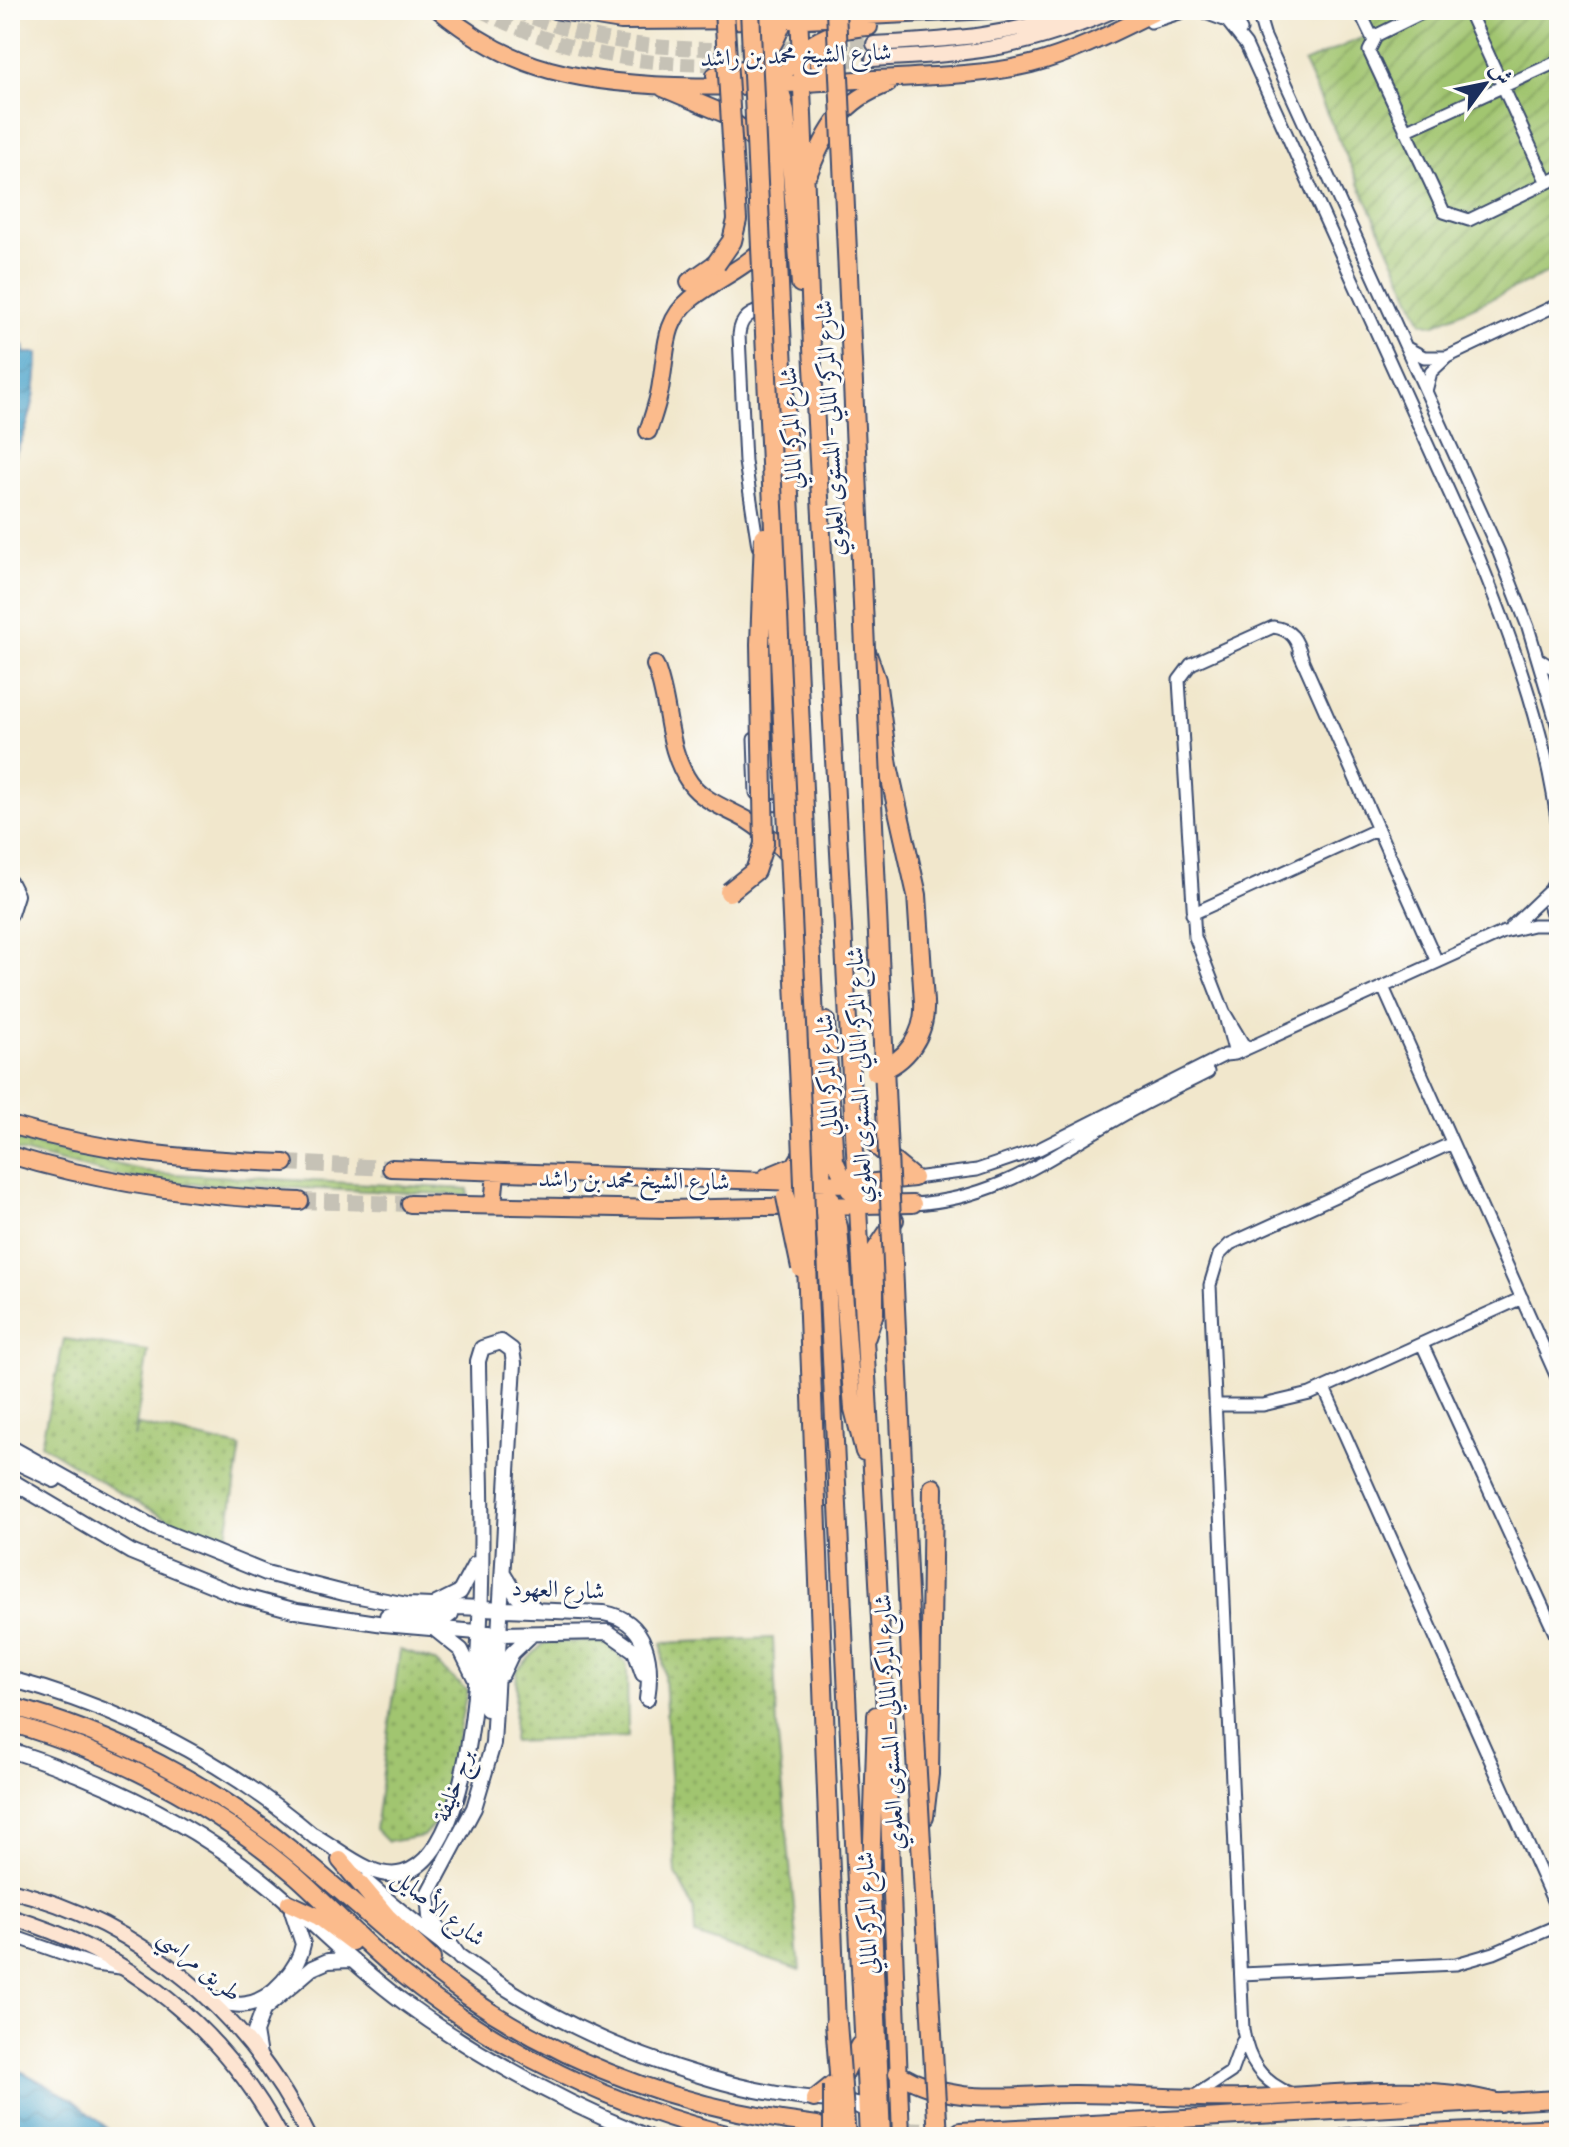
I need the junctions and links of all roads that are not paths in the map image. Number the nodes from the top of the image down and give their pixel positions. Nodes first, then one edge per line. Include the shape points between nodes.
1 (439, 10) edge
2 (554, 10) edge
3 (677, 10) edge
4 (836, 10) edge
5 (930, 10) edge
6 (991, 10) edge
7 (1078, 10) edge
8 (1114, 10) edge
9 (1159, 10) edge
10 (1189, 10) edge
11 (1197, 10) edge
12 (1229, 10) edge
13 (1254, 10) edge
14 (1359, 10) edge
15 (1428, 10) edge
16 (1468, 10) edge
17 (953, 13) junction
18 (784, 14) edge
19 (739, 15) edge
20 (639, 21) junction
21 (1123, 28) junction
22 (821, 39) junction
23 (1373, 39) junction
24 (1246, 45) junction
25 (801, 51) junction
26 (768, 53) junction
27 (1559, 61) edge
28 (742, 71) junction
29 (908, 77) junction
30 (824, 82) junction
31 (650, 83) junction
32 (775, 83) junction
33 (803, 83) junction
34 (1503, 86) junction
35 (777, 114) junction
36 (1405, 131) junction
37 (775, 176) junction
38 (1559, 177) edge
39 (807, 178) junction
40 (1547, 183) junction
41 (779, 214) junction
42 (690, 282) dead end
43 (1559, 304) edge
44 (783, 319) junction
45 (812, 348) junction
46 (1407, 348) junction
47 (1447, 357) junction
48 (1426, 391) junction
49 (648, 431) dead end
50 (771, 483) junction
51 (867, 654) junction
52 (1538, 657) junction
53 (655, 665) dead end
54 (1559, 672) edge
55 (1559, 687) edge
56 (1552, 705) junction
57 (1559, 731) edge
58 (802, 750) junction
59 (1378, 829) junction
60 (1559, 836) edge
61 (1559, 876) edge
62 (10, 883) edge
63 (810, 890) junction
64 (1549, 891) junction
65 (729, 892) dead end
66 (10, 914) edge
67 (1192, 914) junction
68 (812, 917) junction
69 (1559, 924) edge
70 (1504, 932) junction
71 (1437, 962) junction
72 (1383, 987) junction
73 (1241, 1052) junction
74 (873, 1072) dead end
75 (855, 1098) junction
76 (818, 1104) junction
77 (10, 1125) edge
78 (1452, 1143) junction
79 (10, 1155) edge
80 (856, 1157) junction
81 (835, 1161) junction
82 (285, 1163) tunnel mouth
83 (391, 1168) tunnel mouth
84 (496, 1173) junction
85 (914, 1178) junction
86 (757, 1179) junction
87 (823, 1184) junction
88 (851, 1184) junction
89 (786, 1197) dead end
90 (300, 1201) tunnel mouth
91 (858, 1203) junction
92 (410, 1204) tunnel mouth
93 (493, 1204) junction
94 (913, 1204) junction
95 (762, 1207) junction
96 (830, 1212) junction
97 (826, 1271) junction
98 (808, 1281) junction
99 (1522, 1298) junction
100 (864, 1341) junction
101 (1422, 1344) junction
102 (1559, 1382) edge
103 (1324, 1388) junction
104 (1215, 1405) junction
105 (10, 1447) edge
106 (10, 1459) edge
107 (871, 1472) junction
108 (10, 1480) edge
109 (78, 1484) junction
110 (933, 1488) dead end
111 (479, 1552) junction
112 (502, 1572) junction
113 (429, 1606) junction
114 (447, 1607) junction
115 (478, 1610) junction
116 (501, 1611) junction
117 (540, 1611) junction
118 (331, 1618) junction
119 (432, 1628) junction
120 (880, 1632) junction
121 (489, 1633) junction
122 (532, 1634) junction
123 (1559, 1642) edge
124 (10, 1679) edge
125 (477, 1685) junction
126 (498, 1686) junction
127 (10, 1706) edge
128 (10, 1723) edge
129 (10, 1750) edge
130 (488, 1766) junction
131 (311, 1834) junction
132 (921, 1836) junction
133 (340, 1860) junction
134 (1554, 1889) edge
135 (10, 1890) edge
136 (289, 1903) junction
137 (1559, 1914) edge
138 (10, 1917) edge
139 (1559, 1925) edge
140 (10, 1935) edge
141 (460, 1958) junction
142 (350, 1960) junction
143 (124, 1968) junction
144 (397, 1971) junction
145 (1241, 1974) junction
146 (209, 1998) junction
147 (470, 1998) junction
148 (836, 2023) junction
149 (1243, 2030) junction
150 (862, 2036) junction
151 (259, 2056) junction
152 (897, 2073) junction
153 (1295, 2095) junction
154 (1191, 2097) junction
155 (814, 2099) junction
156 (1559, 2099) edge
157 (1500, 2103) junction
158 (866, 2110) junction
159 (817, 2125) tunnel mouth
160 (1559, 2127) edge
161 (1502, 2130) junction
162 (960, 2131) dead end
163 (281, 2137) edge
164 (309, 2137) edge
165 (648, 2137) edge
166 (739, 2137) edge
167 (833, 2137) edge
168 (845, 2137) edge
169 (868, 2137) edge
170 (881, 2137) edge
171 (901, 2137) edge
172 (938, 2137) edge
173 (1345, 2137) edge
174 (1483, 2137) edge

1 - 31 main road, شارع الشيخ محمد بن راشد via 478,39 524,61 598,80
2 - 20 main road, شارع الشيخ محمد بن راشد
3 - 20 main road
4 - 51 highway, شارع المركز المالي - المستوى العلوي, bridge
5 - 17 main road
6 - 17 main road, شارع الشيخ محمد بن راشد
7 - 8 main road via 1026,28 874,51 1007,48
9 - 21 main road, شارع الشيخ محمد بن راشد
10 - 21 street
11 - 24 street via 1227,21
12 - 24 street
13 - 46 street
14 - 23 street
15 - 23 street
16 - 34 street
17 - 18 main road, شارع الشيخ محمد بن راشد
17 - 22 main road via 913,24 851,28
18 - 19 main road, شارع الشيخ محمد بن راشد
18 - 25 main road, شارع المركز المالي
18 - 26 main road
19 - 20 main road, شارع الشيخ محمد بن راشد
19 - 26 main road
19 - 28 main road via 749,45
19 - 42 highway, bridge via 737,220 732,241 716,264
19 - 50 highway, bridge
21 - 29 main road, شارع الشيخ محمد بن راشد via 1034,63
22 - 25 main road
22 - 30 main road
23 - 36 street via 1370,58
24 - 60 street via 1495,595 1539,732
25 - 30 main road
25 - 32 main road
25 - 33 main road, شارع المركز المالي
26 - 28 main road
26 - 32 main road, شارع المركز المالي
27 - 34 street
28 - 31 main road
29 - 30 main road, شارع الشيخ محمد بن راشد
29 - 39 main road via 869,91 843,109 824,135
30 - 33 main road, شارع الشيخ محمد بن راشد
31 - 32 main road, شارع الشيخ محمد بن راشد
31 - 37 main road via 736,121 764,150
32 - 33 main road, شارع الشيخ محمد بن راشد
32 - 35 main road, شارع المركز المالي
33 - 39 main road, شارع المركز المالي
34 - 36 street
34 - 40 street
35 - 37 main road, شارع المركز المالي
35 - 45 main road
36 - 40 street via 1439,205 1451,217 1477,217
37 - 41 main road, شارع المركز المالي
38 - 40 street
39 - 45 main road, شارع المركز المالي
41 - 44 main road, شارع المركز المالي
41 - 49 main road via 763,249 675,316
43 - 47 street
44 - 58 main road, شارع المركز المالي
44 - 58 street via 757,311 742,323 739,335 745,462 758,539 753,776 761,800 778,805 793,797
45 - 75 main road, شارع المركز المالي
46 - 47 street via 1424,357
46 - 48 street
47 - 48 street via 1431,372
48 - 52 street via 1498,550
50 - 65 highway, bridge via 760,616 764,844 755,871
50 - 98 highway, bridge
51 - 74 highway, bridge via 917,895 925,1010 919,1036 909,1050 889,1067
51 - 132 highway, شارع المركز المالي - المستوى العلوي, bridge
52 - 54 street
52 - 56 street
53 - 63 main road via 673,751 691,784 778,844
55 - 56 street
56 - 57 street
58 - 63 main road, شارع المركز المالي
59 - 67 street
59 - 67 street via 1302,657 1283,636 1258,634 1198,662 1182,694
59 - 71 street
61 - 64 street
62 - 66 street via 16,902
63 - 68 main road, شارع المركز المالي
64 - 69 street via 1550,910
64 - 70 street
67 - 73 street via 1201,960
68 - 76 main road, شارع المركز المالي
68 - 81 main road via 821,947
69 - 70 street
70 - 71 street
71 - 72 street
72 - 73 street
72 - 78 street
73 - 85 street via 1039,1149 977,1170
73 - 94 street via 1006,1184 956,1200
75 - 80 main road, شارع المركز المالي
75 - 85 main road via 871,1139
76 - 86 main road via 800,1159 787,1170
76 - 87 main road, شارع المركز المالي
77 - 82 main road via 147,1155
78 - 99 street
78 - 104 street via 1244,1236 1219,1255 1210,1285
79 - 90 main road via 152,1188
80 - 81 main road via 843,1166
80 - 88 main road, شارع المركز المالي
81 - 88 main road
83 - 84 main road, شارع الشيخ محمد بن راشد
84 - 86 main road, شارع الشيخ محمد بن راشد
84 - 93 main road
85 - 88 main road, شارع الشيخ محمد بن راشد
86 - 87 main road, شارع الشيخ محمد بن راشد
87 - 88 main road, شارع الشيخ محمد بن راشد
87 - 96 main road
88 - 91 main road, شارع المركز المالي
89 - 98 highway, bridge via 796,1256
91 - 94 main road, شارع الشيخ محمد بن راشد
91 - 96 main road, شارع الشيخ محمد بن راشد
91 - 100 main road, شارع المركز المالي
92 - 93 main road, شارع الشيخ محمد بن راشد
93 - 95 main road, شارع الشيخ محمد بن راشد
94 - 100 main road via 875,1250 875,1313
95 - 96 main road, شارع الشيخ محمد بن راشد
95 - 97 main road via 804,1225
96 - 97 main road, شارع المركز المالي
96 - 107 main road via 853,1409
97 - 150 main road, شارع المركز المالي
98 - 148 highway, bridge
99 - 101 street
99 - 102 street
100 - 107 main road, شارع المركز المالي
101 - 103 street
101 - 123 street
103 - 104 street via 1263,1405
103 - 134 street
104 - 145 street
105 - 109 street, شارع العهود
106 - 109 street via 48,1478
107 - 120 main road, شارع المركز المالي
108 - 118 street, شارع العهود via 157,1565 251,1599
109 - 113 street, شارع العهود via 155,1528 228,1560 344,1593
110 - 132 highway, bridge via 929,1774
111 - 112 street, برج خليفة via 478,1361 488,1344 501,1342 514,1356
111 - 113 street via 460,1592
111 - 115 street
112 - 116 street, برج خليفة
112 - 117 street via 517,1596
113 - 114 street, شارع العهود
114 - 115 street, شارع العهود
114 - 118 street via 447,1617
115 - 116 street, شارع العهود
115 - 121 street
116 - 117 street, شارع العهود
116 - 121 street, برج خليفة
117 - 122 street, شارع العهود via 604,1613 632,1625 647,1652 647,1699 640,1661 618,1636 597,1630
118 - 119 street, شارع العهود
119 - 121 street, شارع العهود
119 - 125 street via 461,1650
120 - 152 main road, شارع المركز المالي
120 - 170 main road via 871,1853
121 - 122 street, شارع العهود
121 - 125 street
121 - 126 street, برج خليفة
121 - 130 street
122 - 126 street via 512,1653
124 - 131 street, شارع الأصايل via 93,1705 170,1740 243,1783
125 - 131 street via 460,1793 424,1860 402,1873 377,1872
126 - 130 street, برج خليفة
127 - 147 main road via 111,1740 220,1798 295,1852 366,1918
128 - 144 main road via 99,1754 216,1816 295,1876
129 - 136 street via 145,1806 232,1858
130 - 141 street, برج خليفة via 465,1829 428,1894 430,1917
131 - 133 street, شارع الأصايل
132 - 172 highway, شارع المركز المالي - المستوى العلوي, bridge
133 - 141 street, شارع الأصايل
133 - 147 main road via 387,1916
134 - 137 street
135 - 146 main road, طريق مراسي via 75,1911 123,1934
136 - 142 street
136 - 144 main road via 319,1917
136 - 146 street via 303,1944 297,1965 254,2003
138 - 143 main road, طريق مراسي via 57,1933
139 - 145 street via 1456,1964
140 - 143 street via 95,1965
141 - 155 street, شارع الأصايل via 539,2010 610,2044 733,2085
142 - 151 street via 312,1968 275,1997 257,2020
142 - 165 street via 485,2056
143 - 163 main road, طريق مراسي via 214,2040 247,2080
144 - 166 main road via 551,2069 648,2111
145 - 149 street
146 - 151 main road, طريق مراسي
147 - 159 main road via 536,2037 635,2083 724,2110
148 - 167 highway, bridge
148 - 168 highway, bridge
149 - 153 street via 1257,2071 1277,2089
149 - 154 street via 1231,2072
150 - 155 main road via 844,2075
150 - 158 main road, شارع المركز المالي
151 - 164 main road, طريق مراسي
152 - 154 main road via 930,2090 961,2097
152 - 171 main road, شارع المركز المالي
153 - 154 main road
153 - 157 main road via 1418,2090
155 - 158 street, شارع الأصايل
156 - 157 main road
157 - 162 main road
158 - 169 main road, شارع المركز المالي
158 - 170 street
160 - 161 main road
161 - 173 main road
161 - 174 main road

